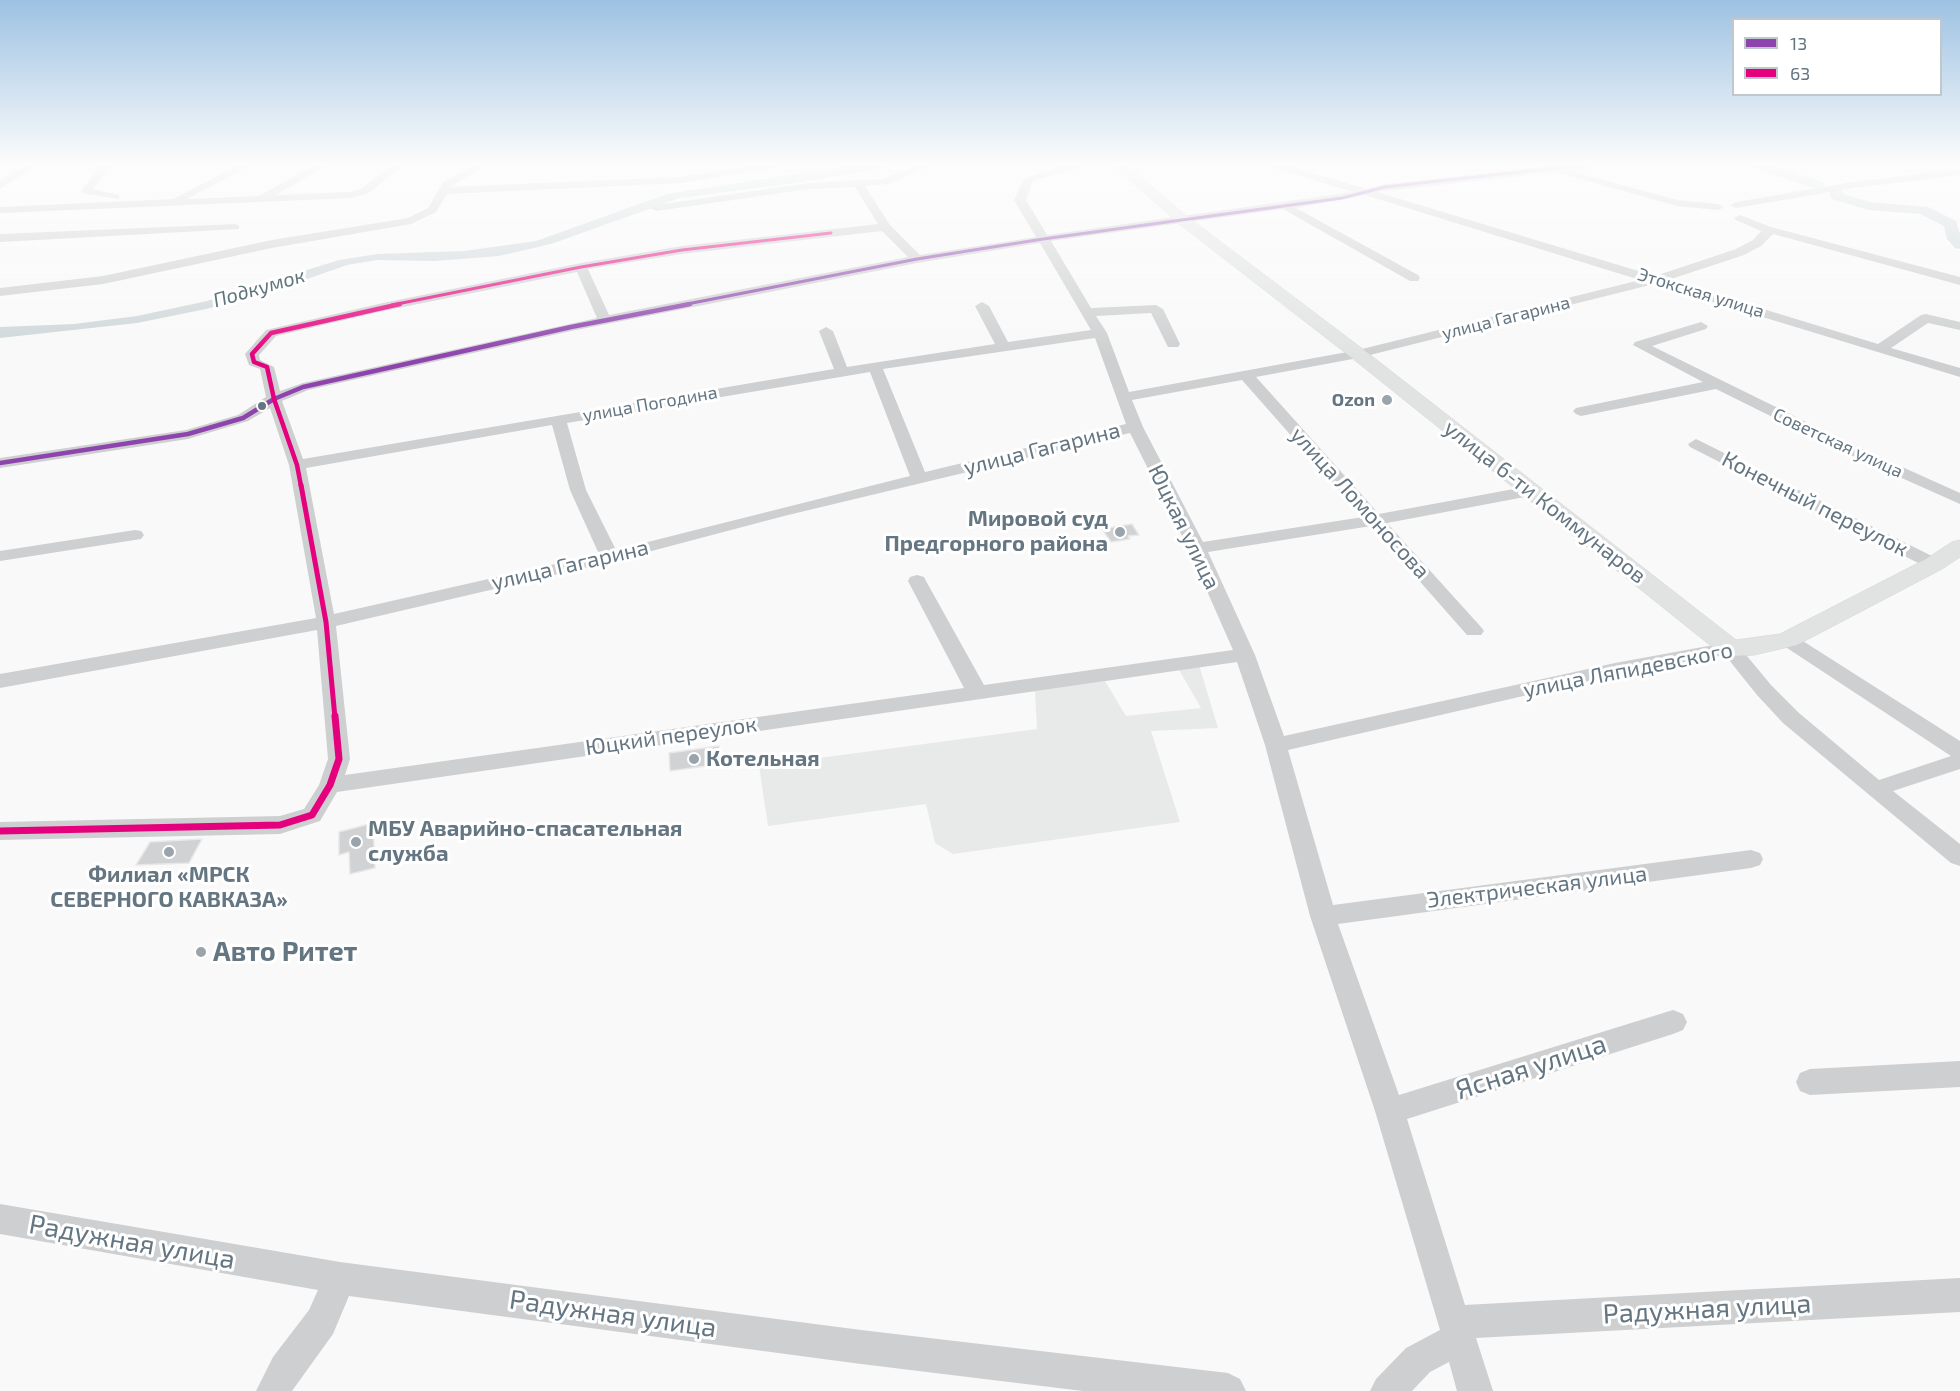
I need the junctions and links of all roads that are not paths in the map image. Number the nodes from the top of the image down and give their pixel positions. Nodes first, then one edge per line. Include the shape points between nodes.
1 (91, 228) edge
2 (218, 228) edge
3 (377, 228) edge
4 (877, 228) edge
5 (886, 228) edge
6 (1036, 228) edge
7 (1125, 228) edge
8 (1193, 228) edge
9 (1324, 228) edge
10 (1484, 228) edge
11 (1767, 229) joint
12 (83, 235) junction
13 (0, 238) edge
14 (1043, 239) junction
15 (70, 244) dead end
16 (917, 259) junction
17 (581, 267) junction
18 (1414, 278) dead end
19 (1658, 279) junction
20 (1960, 281) edge
21 (0, 292) edge
22 (982, 306) dead end
23 (1087, 312) junction
24 (604, 321) junction
25 (1701, 326) dead end
26 (1960, 326) edge
27 (826, 331) dead end
28 (1100, 333) junction
29 (1173, 344) dead end
30 (1004, 347) junction
31 (1881, 348) junction
32 (1358, 354) junction
33 (875, 367) junction
34 (842, 372) junction
35 (1960, 373) edge
36 (1247, 376) junction
37 (1718, 384) junction
38 (1124, 397) junction
39 (274, 399) junction
40 (1581, 411) dead end
41 (558, 419) junction
42 (1135, 427) junction
43 (1696, 444) dead end
44 (0, 463) edge
45 (297, 465) junction
46 (919, 479) junction
47 (1530, 491) junction
48 (1960, 499) edge
49 (1376, 520) junction
50 (135, 535) dead end
51 (1960, 547) edge
52 (1197, 548) junction
53 (0, 556) edge
54 (610, 557) junction
55 (1934, 564) junction
56 (917, 580) dead end
57 (326, 622) junction
58 (1474, 631) dead end
59 (1788, 640) junction
60 (1730, 648) junction
61 (1245, 655) junction
62 (0, 681) edge
63 (977, 692) junction
64 (1276, 745) junction
65 (1960, 751) edge
66 (1960, 760) edge
67 (330, 785) junction
68 (1875, 789) junction
69 (0, 831) edge
70 (1960, 857) edge
71 (1751, 859) dead end
72 (1323, 916) junction
73 (1673, 1022) dead end
74 (1960, 1074) edge
75 (1810, 1082) dead end
76 (1389, 1112) junction
77 (0, 1219) edge
78 (340, 1278) junction
79 (1960, 1295) edge
80 (1457, 1330) junction
81 (274, 1391) edge
82 (1228, 1391) edge
83 (1388, 1391) edge
84 (1475, 1391) edge

1 - 12 street
2 - 12 street
3 - 21 street via 272,244 104,280
4 - 17 street via 682,250
5 - 16 street
6 - 14 street, Юцкая улица
7 - 14 street
8 - 32 main road, улица 6-ти Коммунаров
9 - 18 street
10 - 19 street, Этокская улица
11 - 19 street, улица Гагарина via 1757,243 1740,252
11 - 20 street
12 - 13 street
12 - 15 street
14 - 16 street
14 - 23 street, Юцкая улица
16 - 24 street
17 - 24 street
17 - 39 street via 271,333 252,354 254,362 267,367
19 - 31 street, Этокская улица
19 - 32 street, улица Гагарина
22 - 30 street
23 - 28 street, Юцкая улица
23 - 29 street via 1156,309
24 - 39 street via 303,387
25 - 37 street, Советская улица via 1640,345
26 - 31 street via 1926,318
27 - 34 street
28 - 30 street, улица Погодина
28 - 38 street, Юцкая улица
30 - 33 street, улица Погодина
31 - 35 street, Этокская улица
32 - 36 street, улица Гагарина
32 - 47 main road, улица 6-ти Коммунаров
33 - 34 street, улица Погодина
33 - 46 street
34 - 41 street, улица Погодина
36 - 38 street, улица Гагарина
36 - 49 street, улица Ломоносова
37 - 40 street
37 - 48 street, Советская улица
38 - 42 street, Юцкая улица
39 - 44 street via 243,418 188,434
39 - 45 street
41 - 45 street, улица Погодина
41 - 54 street via 578,490
42 - 46 street, улица Гагарина
42 - 52 street, Юцкая улица
43 - 55 street, Конечный переулок
45 - 57 street
46 - 54 street, улица Гагарина
47 - 49 street
47 - 60 main road, улица 6-ти Коммунаров
49 - 52 street
49 - 58 street, улица Ломоносова
50 - 53 street
51 - 55 main road, улица Ляпидевского
52 - 61 street, Юцкая улица
54 - 57 street, улица Гагарина
55 - 59 main road, улица Ляпидевского
56 - 63 street
57 - 62 street, улица Гагарина
57 - 67 street via 339,759
59 - 60 main road, улица Ляпидевского
59 - 65 street
60 - 64 street, улица Ляпидевского via 1615,669
60 - 68 street, улица 6-ти Коммунаров via 1791,717
61 - 63 street, Юцкий переулок
61 - 64 street, Юцкая улица
63 - 67 street, Юцкий переулок
64 - 72 street, Юцкая улица
66 - 68 street
67 - 69 street via 312,815 280,825
68 - 70 street, улица 6-ти Коммунаров
71 - 72 street, Электрическая улица
72 - 76 street, Юцкая улица
73 - 76 street, Ясная улица
74 - 75 street
76 - 80 street, Юцкая улица
77 - 78 street, Радужная улица
78 - 81 street via 321,1322 285,1369
78 - 82 street, Радужная улица via 850,1346
79 - 80 street, Радужная улица
80 - 83 street, Радужная улица via 1418,1360
80 - 84 street, Юцкая улица

